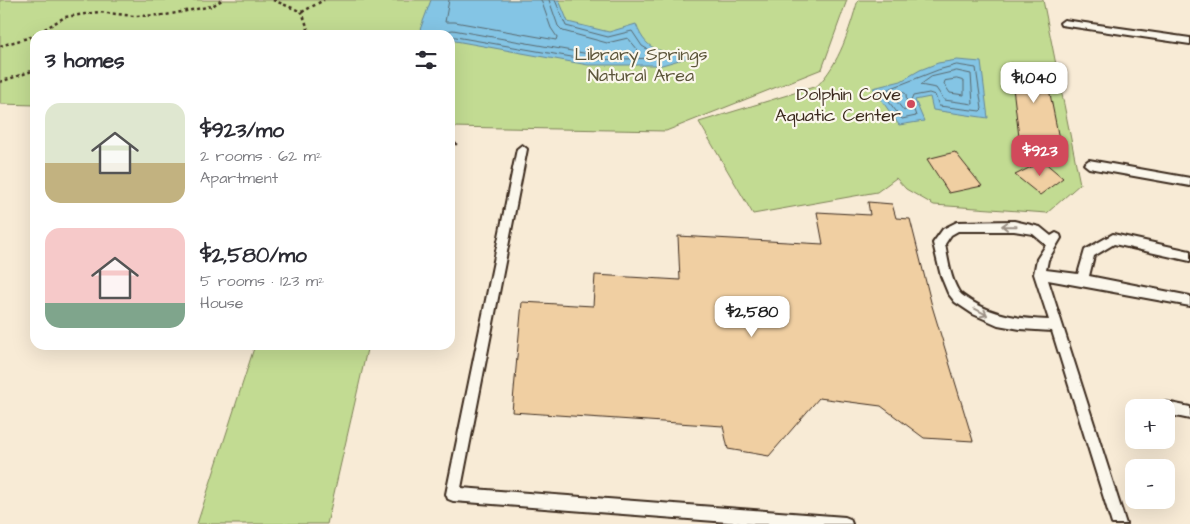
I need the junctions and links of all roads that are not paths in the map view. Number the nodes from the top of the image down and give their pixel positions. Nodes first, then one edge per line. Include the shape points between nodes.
1 (1064, 22) dead end
2 (1190, 42) edge
3 (522, 149) dead end
4 (1089, 164) dead end
5 (1190, 182) edge
6 (1190, 256) edge
7 (1040, 274) junction
8 (1082, 280) junction
9 (1190, 301) edge
10 (1055, 326) junction
11 (1175, 410) edge
12 (1190, 413) edge
13 (845, 524) edge
14 (1119, 524) edge

1 - 2 lane
3 - 13 lane via 453,494
4 - 5 lane
6 - 8 lane via 1114,239 1089,253
7 - 8 lane
7 - 10 lane
7 -> 10 lane via 1042,259 1054,241 1036,230 1014,226 958,227 947,232 939,243 956,296 994,320
8 - 9 lane
10 - 14 lane
11 - 12 lane

